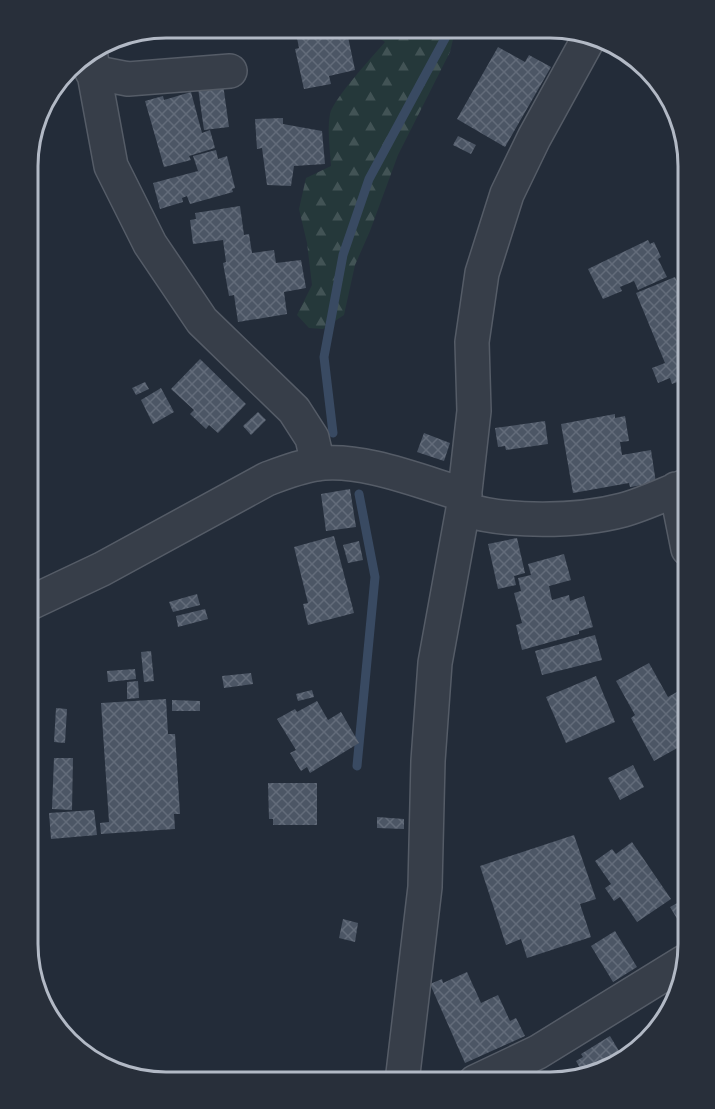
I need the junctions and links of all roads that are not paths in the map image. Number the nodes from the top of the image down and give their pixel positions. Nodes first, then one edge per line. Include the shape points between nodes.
1 (580, 41) edge
2 (91, 62) edge
3 (230, 71) dead end
4 (318, 464) junction
5 (678, 489) edge
6 (464, 502) junction
7 (38, 599) edge
8 (675, 968) edge
9 (403, 1072) edge
10 (496, 1072) edge

1 - 6 street via 507,194 482,273 472,342 474,411
2 - 3 street via 128,79
2 - 4 street via 111,166 150,244 202,321 294,410 312,438
4 - 6 street via 359,465
4 - 7 street via 295,468 267,480
5 - 6 street via 624,510 581,518 481,515
6 - 9 street via 435,663 425,887
8 - 10 street via 538,1052

